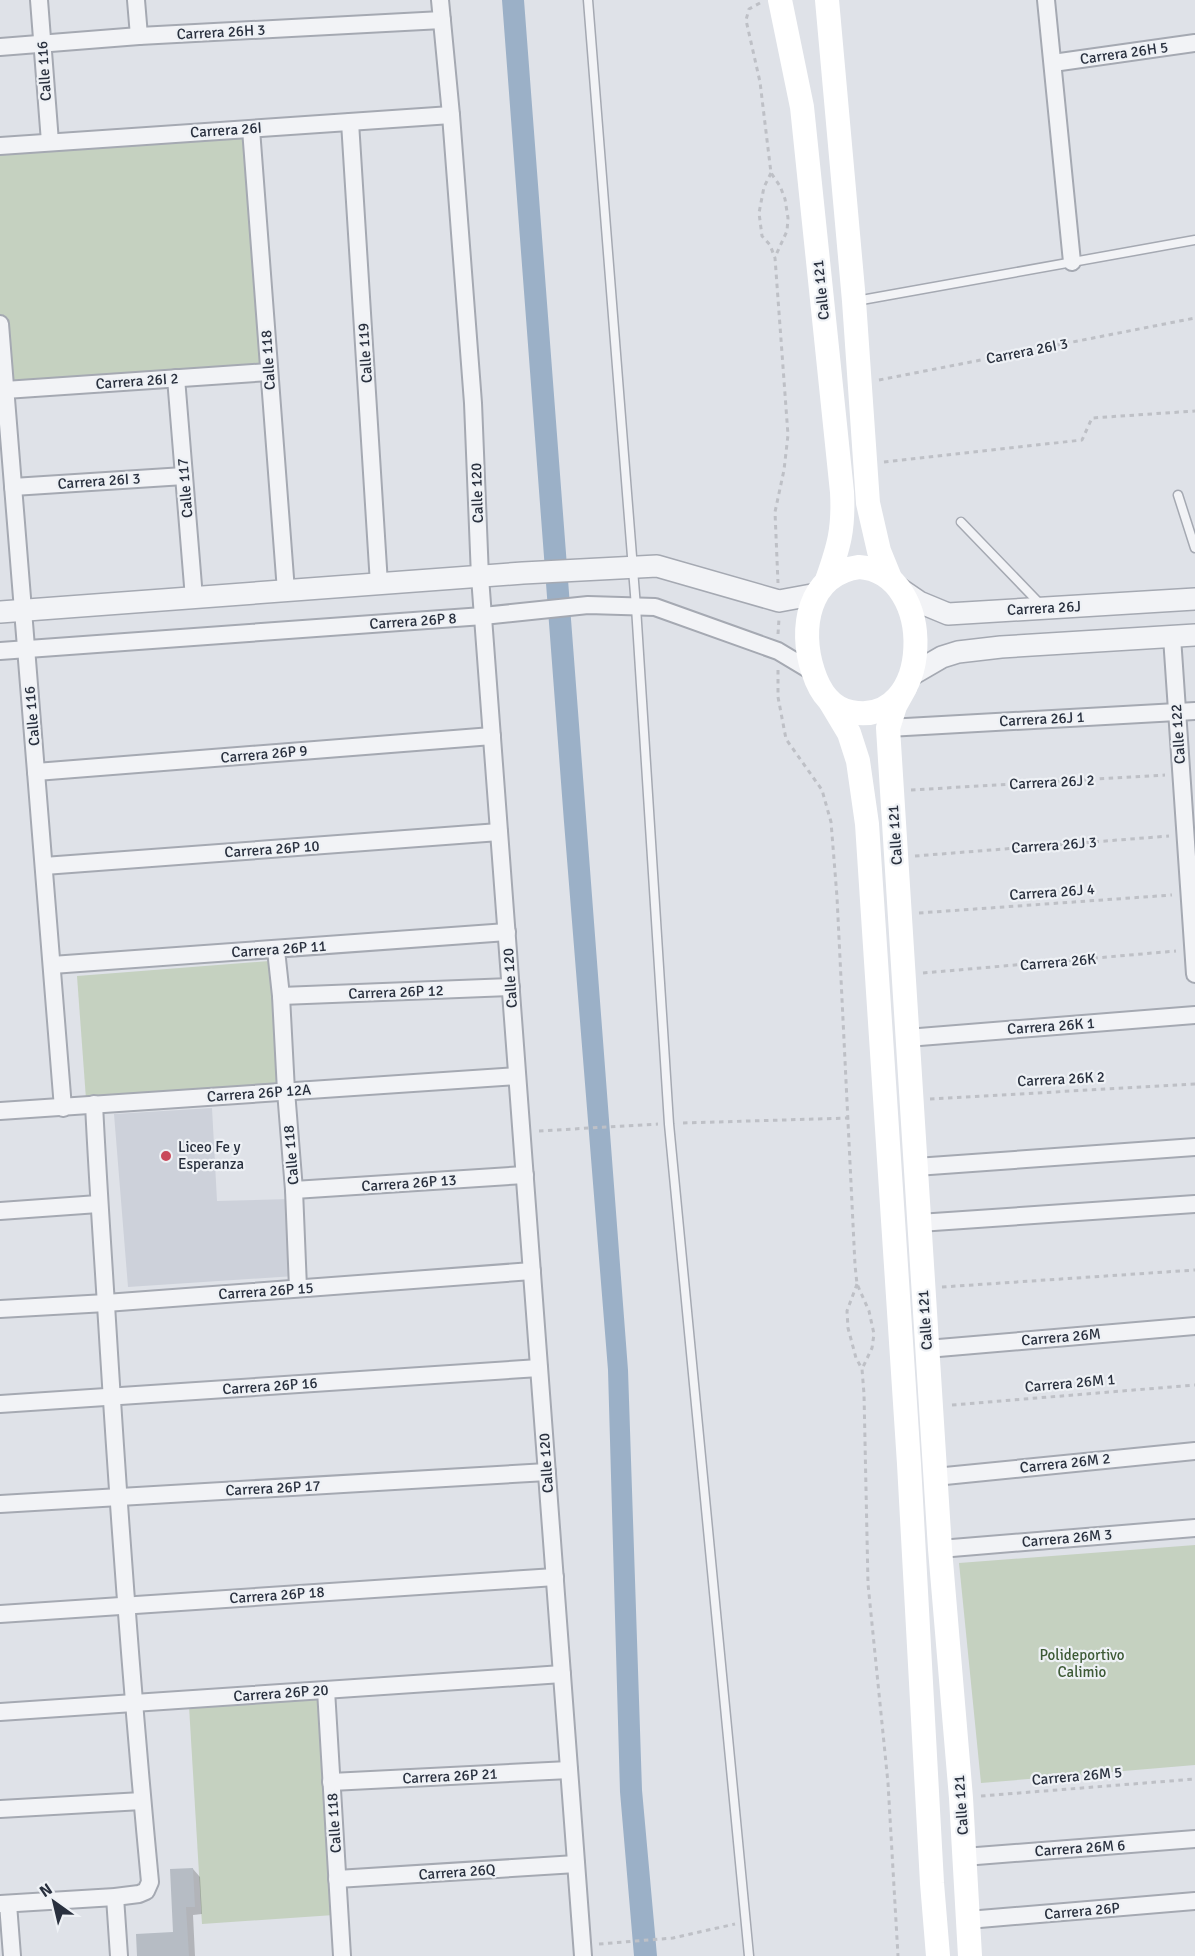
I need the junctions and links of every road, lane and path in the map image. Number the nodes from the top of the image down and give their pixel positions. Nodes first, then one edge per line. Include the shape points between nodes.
1 (39, 0) edge
2 (136, 0) edge
3 (440, 0) edge
4 (588, 0) edge
5 (765, 0) edge
6 (780, 0) edge
7 (827, 0) edge
8 (1046, 0) edge
9 (442, 20) junction
10 (138, 36) junction
11 (1195, 43) edge
12 (42, 44) junction
13 (0, 47) edge
14 (1053, 63) junction
15 (451, 115) junction
16 (350, 122) junction
17 (251, 129) junction
18 (50, 142) junction
19 (0, 146) edge
20 (771, 173) junction
21 (1195, 240) edge
22 (775, 258) junction
23 (1072, 262) junction
24 (854, 301) junction
25 (1195, 318) edge
26 (0, 324) edge
27 (269, 372) junction
28 (177, 378) junction
29 (860, 383) junction
30 (5, 390) junction
31 (1195, 411) edge
32 (882, 462) dead end
33 (184, 476) junction
34 (13, 487) junction
35 (1178, 495) dead end
36 (961, 522) dead end
37 (1195, 548) edge
38 (632, 567) junction
39 (480, 577) junction
40 (379, 584) junction
41 (895, 584) junction
42 (822, 587) junction
43 (285, 591) junction
44 (194, 598) junction
45 (1195, 599) edge
46 (779, 600) junction
47 (636, 607) junction
48 (1043, 608) junction
49 (23, 610) junction
50 (0, 612) edge
51 (483, 616) junction
52 (1195, 635) edge
53 (1172, 637) junction
54 (26, 649) junction
55 (0, 651) edge
56 (778, 651) junction
57 (813, 672) junction
58 (908, 681) junction
59 (831, 703) junction
60 (1195, 711) edge
61 (1177, 712) junction
62 (888, 728) junction
63 (492, 736) junction
64 (36, 772) junction
65 (1188, 773) edge
66 (910, 790) dead end
67 (499, 832) junction
68 (1190, 835) edge
69 (914, 856) dead end
70 (44, 866) junction
71 (1189, 894) junction
72 (917, 913) dead end
73 (507, 932) junction
74 (276, 950) junction
75 (1194, 950) edge
76 (52, 965) junction
77 (921, 974) dead end
78 (1195, 974) edge
79 (511, 987) junction
80 (281, 996) junction
81 (1195, 1015) edge
82 (908, 1038) junction
83 (518, 1076) junction
84 (1195, 1084) edge
85 (285, 1091) junction
86 (929, 1099) dead end
87 (94, 1104) junction
88 (63, 1108) junction
89 (0, 1111) edge
90 (849, 1118) junction
91 (669, 1124) junction
92 (522, 1132) junction
93 (1195, 1147) edge
94 (916, 1167) junction
95 (525, 1175) junction
96 (294, 1190) junction
97 (98, 1204) junction
98 (1195, 1204) edge
99 (0, 1211) edge
100 (919, 1223) junction
101 (1195, 1270) edge
102 (532, 1271) junction
103 (857, 1284) junction
104 (940, 1287) dead end
105 (298, 1288) junction
106 (106, 1303) junction
107 (0, 1309) edge
108 (1195, 1326) edge
109 (927, 1349) junction
110 (539, 1368) junction
111 (862, 1369) junction
112 (1195, 1385) edge
113 (112, 1397) junction
114 (0, 1404) edge
115 (947, 1406) dead end
116 (1195, 1450) edge
117 (547, 1472) junction
118 (935, 1477) junction
119 (117, 1497) junction
120 (0, 1504) edge
121 (1195, 1528) edge
122 (940, 1550) junction
123 (555, 1577) junction
124 (126, 1605) junction
125 (0, 1614) edge
126 (562, 1674) junction
127 (326, 1690) junction
128 (133, 1703) junction
129 (0, 1712) edge
130 (569, 1770) junction
131 (1195, 1779) edge
132 (331, 1782) junction
133 (961, 1798) junction
134 (142, 1801) junction
135 (0, 1809) edge
136 (1195, 1839) edge
137 (964, 1857) junction
138 (576, 1864) junction
139 (338, 1879) junction
140 (115, 1897) junction
141 (1195, 1901) edge
142 (4, 1904) edge
143 (968, 1920) junction
144 (746, 1922) junction
145 (616, 1943) dead end
146 (12, 1956) edge
147 (119, 1956) edge
148 (342, 1956) edge
149 (583, 1956) edge
150 (749, 1956) edge
151 (898, 1956) edge
152 (938, 1956) edge
153 (970, 1956) edge

1 - 12 street, Calle 116
2 - 10 street
3 - 9 street, Calle 120
4 - 38 lane
5 - 20 path via 749,9 746,20 760,82
6 - 42 main road, Calle 121 via 802,107 842,492 839,545
7 - 24 main road, Calle 121
8 - 14 street
9 - 10 street, Carrera 26H 3
9 - 15 street, Calle 120
10 - 12 street, Carrera 26H 3
11 - 14 street, Carrera 26H 5
12 - 13 street, Carrera 26H 3
12 - 18 street, Calle 116
14 - 23 street
15 - 16 street, Carrera 26I
15 - 39 street, Calle 120 via 473,403
16 - 17 street, Carrera 26I
16 - 40 street, Calle 119
17 - 18 street, Carrera 26I
17 - 27 street, Calle 118
18 - 19 street, Carrera 26I
20 - 22 path via 785,199 788,218
20 - 22 path via 759,213 762,236 771,245
21 - 23 lane
22 - 46 path via 788,435 775,512
23 - 24 lane
24 - 29 main road, Calle 121
25 - 29 path, Carrera 26I 3
26 - 30 street, Calle 116
27 - 28 street, Carrera 26I 2
27 - 43 street, Calle 118
28 - 30 street, Carrera 26I 2
28 - 33 street, Calle 117
29 - 41 main road, Calle 121 via 868,503 876,541
30 - 34 street, Calle 116
31 - 32 path via 1092,418 1082,440
33 - 34 street, Carrera 26I 3
33 - 44 street, Calle 117
34 - 49 street, Calle 116
35 - 37 lane
36 - 48 lane
38 - 39 street
38 - 46 street via 657,566
38 - 47 lane
39 - 40 street
39 - 51 street, Calle 120
40 - 43 street
41 - 42 main road via 881,572 859,567 840,571
41 - 48 street, Carrera 26J via 919,602 948,614
41 - 58 main road via 911,611 914,626 916,646
42 - 46 street
42 - 57 main road via 811,609 806,637
43 - 44 street
44 - 49 street
45 - 48 street, Carrera 26J
46 - 56 path
47 - 51 street, Carrera 26P 8 via 588,605
47 - 56 street, Carrera 26P 8 via 655,607
47 - 91 lane
49 - 50 street
49 - 54 street, Calle 116
51 - 54 street, Carrera 26P 8
51 - 63 street, Calle 120
52 - 53 street
53 - 58 street via 958,652 942,657
53 - 61 street, Calle 122
54 - 55 street, Carrera 26P 8
54 - 64 street, Calle 116
56 - 57 street, Carrera 26P 8
56 - 90 path via 778,697 786,739 822,790 831,822
57 - 59 main road
58 - 59 main road via 890,704 868,713 846,711
58 - 62 main road, Calle 121
59 - 152 main road, Calle 121 via 849,733 858,761 867,824
60 - 61 street, Carrera 26J 1
61 - 62 street, Carrera 26J 1
61 - 65 street, Calle 122
62 - 82 main road, Calle 121
63 - 64 street, Carrera 26P 9
63 - 67 street, Calle 120
64 - 70 street, Calle 116
65 - 66 path, Carrera 26J 2
65 - 68 street, Calle 122
67 - 70 street, Carrera 26P 10
67 - 73 street, Calle 120
68 - 69 path, Carrera 26J 3
68 - 71 street, Calle 122
70 - 76 street, Calle 116
71 - 72 path, Carrera 26J 4
71 - 75 street, Calle 122
73 - 74 street, Carrera 26P 11
73 - 79 street, Calle 120
74 - 76 street, Carrera 26P 11
74 - 80 street, Calle 118
75 - 77 path, Carrera 26K
75 - 78 street, Calle 122
76 - 88 street, Calle 116
79 - 80 street, Carrera 26P 12
79 - 83 street, Calle 120
80 - 85 street, Calle 118
81 - 82 street, Carrera 26K 1
82 - 94 main road, Calle 121
83 - 85 street, Carrera 26P 12A
83 - 92 street, Calle 120
84 - 86 path, Carrera 26K 2
85 - 87 street, Carrera 26P 12A
85 - 96 street, Calle 118
87 - 88 street, Carrera 26P 12A
87 - 97 street
88 - 89 street, Carrera 26P 12A
90 - 91 path
90 - 103 path
91 - 92 path
91 - 144 lane
92 - 95 street, Calle 120
93 - 94 street
94 - 100 main road, Calle 121
95 - 96 street, Carrera 26P 13
95 - 102 street, Calle 120
96 - 105 street, Calle 118
97 - 99 street
97 - 106 street
98 - 100 street
100 - 109 main road, Calle 121
101 - 104 path
102 - 105 street, Carrera 26P 15
102 - 110 street, Calle 120
103 - 111 path via 847,1311 848,1328
103 - 111 path via 874,1334
105 - 106 street, Carrera 26P 15
106 - 107 street, Carrera 26P 15
106 - 113 street
108 - 109 street, Carrera 26M
109 - 118 main road, Calle 121
110 - 113 street, Carrera 26P 16
110 - 117 street, Calle 120
111 - 151 path via 868,1584 888,1783
112 - 115 path, Carrera 26M 1
113 - 114 street, Carrera 26P 16
113 - 119 street
116 - 118 street, Carrera 26M 2
117 - 119 street, Carrera 26P 17
117 - 123 street, Calle 120
118 - 122 main road, Calle 121
119 - 120 street, Carrera 26P 17
119 - 124 street
121 - 122 street, Carrera 26M 3
122 - 133 main road, Calle 121
123 - 124 street, Carrera 26P 18
123 - 126 street, Calle 120
124 - 125 street, Carrera 26P 18
124 - 128 street
126 - 127 street, Carrera 26P 20
126 - 130 street, Calle 120
127 - 128 street, Carrera 26P 20
127 - 132 street, Calle 118
128 - 129 street, Carrera 26P 20
128 - 134 street
130 - 132 street, Carrera 26P 21
130 - 138 street, Calle 120
131 - 133 path, Carrera 26M 5
132 - 139 street, Calle 118
133 - 137 main road, Calle 121
134 - 135 street
134 - 140 street via 150,1882 147,1891
136 - 137 street, Carrera 26M 6
137 - 143 main road, Calle 121
138 - 139 street, Carrera 26Q
138 - 149 street, Calle 120
139 - 148 street, Calle 118
140 - 142 street
140 - 147 street
141 - 143 street, Carrera 26P
142 - 146 street
143 - 153 main road, Calle 121
144 - 145 path via 673,1938
144 - 150 lane

